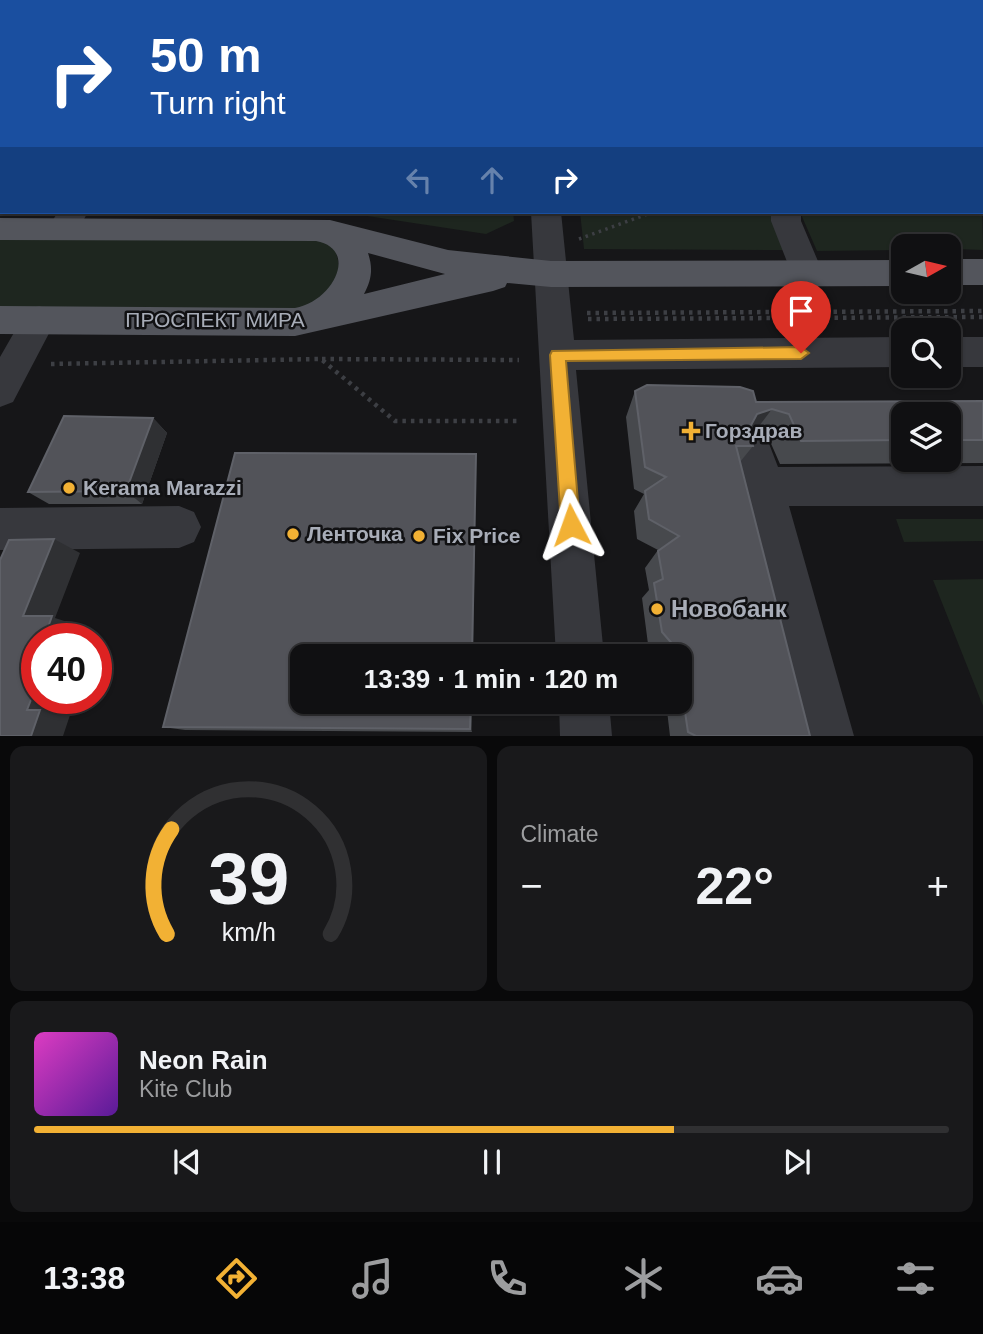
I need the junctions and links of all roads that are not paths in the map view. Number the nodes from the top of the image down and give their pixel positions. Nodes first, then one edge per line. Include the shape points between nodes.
1 (546, 214) edge
2 (786, 214) edge
3 (68, 220) edge
4 (0, 229) edge
5 (330, 232) junction
6 (891, 272) edge
7 (961, 272) edge
8 (983, 272) edge
9 (807, 273) junction
10 (551, 274) junction
11 (316, 319) junction
12 (0, 320) edge
13 (38, 320) junction
14 (961, 352) edge
15 (983, 352) edge
16 (891, 353) edge
17 (558, 355) junction
18 (0, 391) edge
19 (983, 486) edge
20 (179, 527) dead end
21 (0, 529) edge
22 (579, 644) edge
23 (585, 714) edge
24 (586, 736) edge
25 (828, 736) edge

1 - 10 street
2 - 9 street
3 - 4 main road, ПРОСПЕКТ МИРА
3 - 5 main road, ПРОСПЕКТ МИРА
5 - 10 main road, ПРОСПЕКТ МИРА via 446,262
5 - 11 main road via 349,246 354,276 341,303
6 - 9 main road, ПРОСПЕКТ МИРА
7 - 8 main road
9 - 10 main road, ПРОСПЕКТ МИРА
10 - 11 main road, ПРОСПЕКТ МИРА via 444,287
10 - 17 street
11 - 13 main road, ПРОСПЕКТ МИРА
12 - 13 main road, ПРОСПЕКТ МИРА
13 - 18 street
14 - 15 street
16 - 17 street via 730,371
17 - 22 street
19 - 25 street via 759,471
20 - 21 street
23 - 24 street

